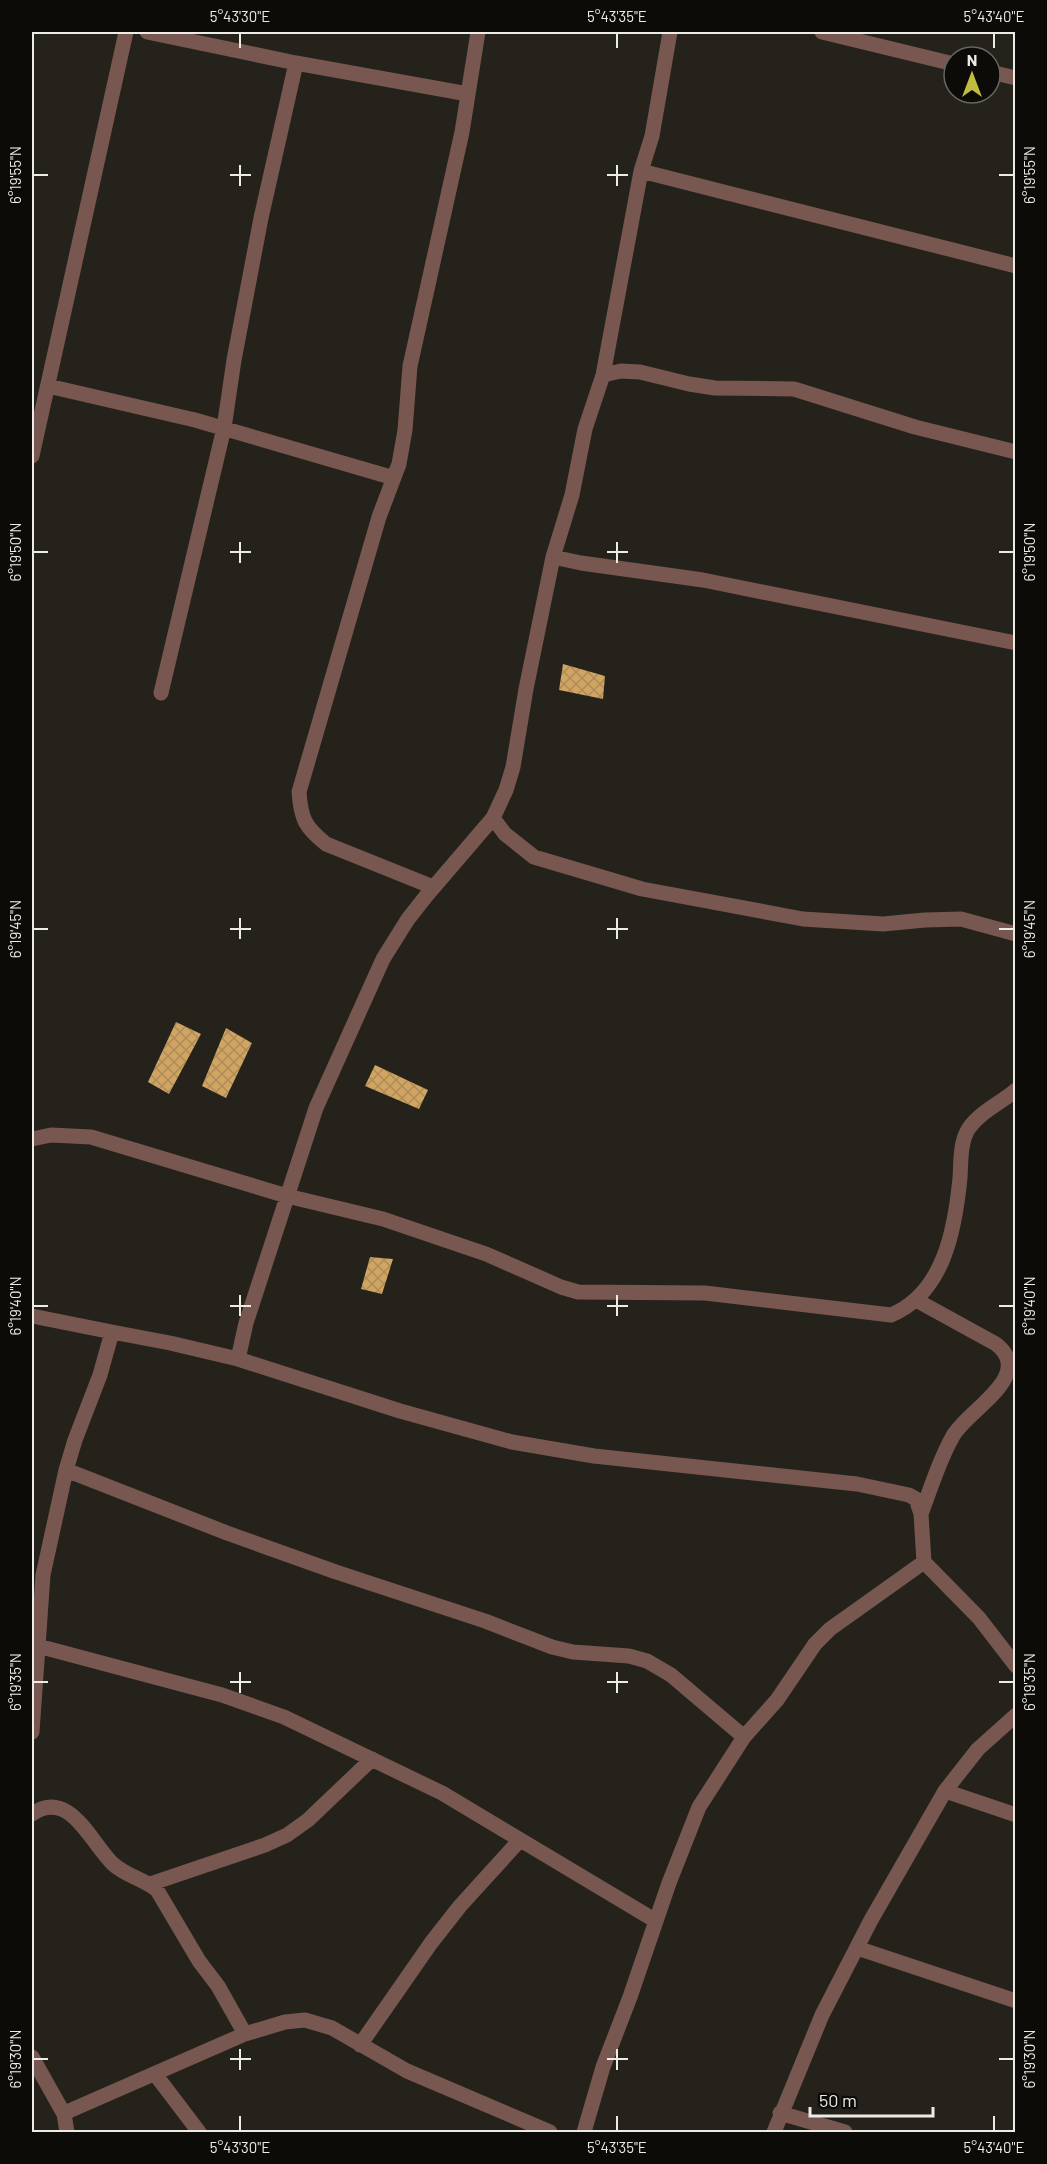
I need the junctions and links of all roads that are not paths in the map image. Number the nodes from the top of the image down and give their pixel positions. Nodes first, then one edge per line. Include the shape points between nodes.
1 (126, 32) edge
2 (147, 32) edge
3 (478, 32) edge
4 (670, 32) edge
5 (822, 32) edge
6 (942, 61) edge
7 (296, 63) junction
8 (468, 94) junction
9 (640, 171) junction
10 (1016, 266) edge
11 (603, 375) junction
12 (48, 386) junction
13 (224, 428) junction
14 (1016, 452) edge
15 (32, 456) edge
16 (394, 478) junction
17 (553, 557) junction
18 (1016, 643) edge
19 (161, 693) dead end
20 (493, 818) junction
21 (433, 887) junction
22 (1016, 934) edge
23 (1016, 1090) edge
24 (32, 1139) edge
25 (287, 1196) junction
26 (916, 1300) junction
27 (32, 1316) edge
28 (112, 1332) junction
29 (1011, 1352) edge
30 (237, 1359) junction
31 (66, 1470) junction
32 (921, 1514) junction
33 (924, 1562) junction
34 (38, 1646) junction
35 (1016, 1666) edge
36 (1016, 1715) edge
37 (32, 1732) edge
38 (744, 1737) junction
39 (372, 1759) junction
40 (945, 1791) junction
41 (32, 1814) edge
42 (1016, 1815) edge
43 (520, 1840) junction
44 (150, 1884) junction
45 (656, 1921) junction
46 (857, 1948) junction
47 (1016, 2001) edge
48 (245, 2034) junction
49 (360, 2045) junction
50 (32, 2057) edge
51 (155, 2074) junction
52 (780, 2113) junction
53 (63, 2114) junction
54 (66, 2133) edge
55 (199, 2133) edge
56 (550, 2133) edge
57 (584, 2133) edge
58 (774, 2133) edge
59 (845, 2133) edge

1 - 12 street
2 - 7 street
3 - 8 street
4 - 9 street via 652,136
5 - 6 street
7 - 8 street
7 - 13 street via 261,218
8 - 16 street via 410,366 405,430
9 - 10 street
9 - 11 street
11 - 14 street via 640,372 715,388 794,390 915,427
11 - 17 street via 585,429 572,495
12 - 13 street
12 - 15 street
13 - 16 street
13 - 19 street
16 - 21 street via 299,792 300,809 304,823 326,844
17 - 18 street via 703,580
17 - 20 street via 513,767
20 - 21 street
20 - 22 street via 505,834 534,857 642,890 803,919 884,924 961,919
21 - 25 street via 383,959 316,1108
23 - 26 street via 968,1128 963,1140 950,1241 943,1261
24 - 25 street via 51,1135 92,1137
25 - 26 street via 383,1219 447,1240 578,1292 705,1293 891,1315
25 - 30 street
26 - 29 street
27 - 28 street
28 - 30 street
28 - 31 street
29 - 32 street via 999,1389 954,1433
30 - 32 street via 512,1442 594,1456 857,1484 912,1497
31 - 34 street via 43,1575
31 - 38 street via 238,1537 552,1647 647,1661 671,1675
32 - 33 street
33 - 35 street via 979,1618
33 - 38 street via 830,1629
34 - 37 street
34 - 39 street via 222,1695 274,1713
36 - 40 street via 978,1749
38 - 45 street via 699,1807
39 - 43 street via 442,1793
39 - 44 street via 287,1835
40 - 42 street
40 - 46 street
41 - 44 street via 45,1806 61,1808 90,1834 114,1864
43 - 45 street
43 - 49 street via 431,1943
44 - 48 street
45 - 57 street via 603,2067
46 - 47 street
46 - 52 street via 822,2015
48 - 49 street via 305,2020 332,2028
48 - 51 street
49 - 56 street via 407,2071
50 - 53 street
51 - 53 street
51 - 55 street
52 - 58 street
52 - 59 street
53 - 54 street

